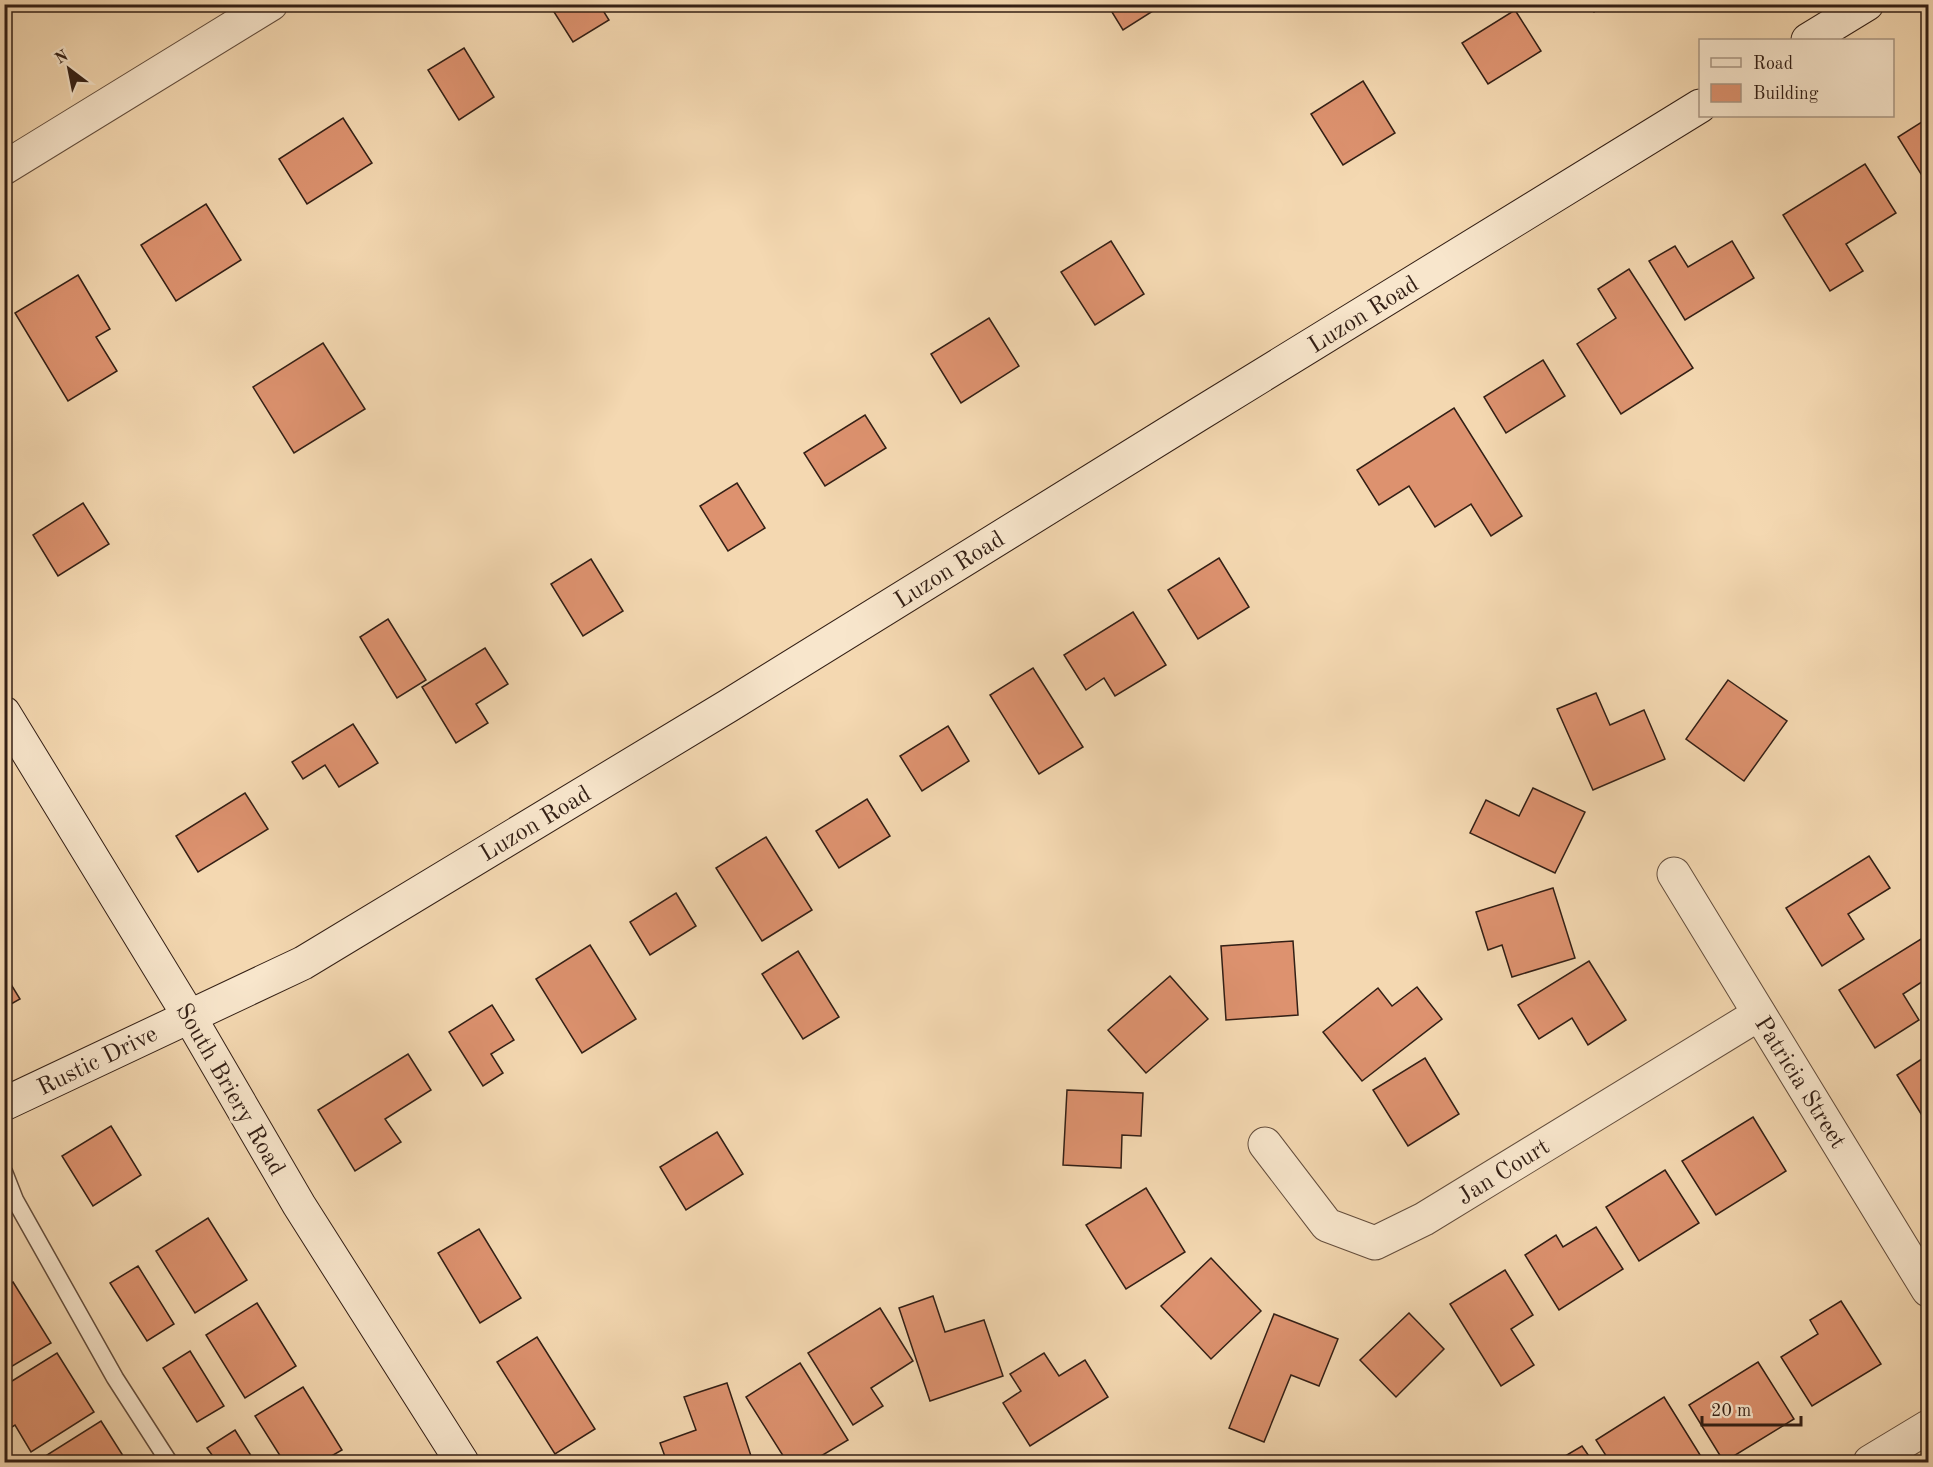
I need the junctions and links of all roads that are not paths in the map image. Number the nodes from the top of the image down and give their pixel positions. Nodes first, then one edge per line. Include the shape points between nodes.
1 (271, 4) edge
2 (1867, 4) edge
3 (1810, 39) edge
4 (1699, 107) edge
5 (4, 168) edge
6 (4, 713) edge
7 (1674, 874) dead end
8 (1759, 1014) junction
9 (189, 1016) junction
10 (4, 1104) edge
11 (1265, 1144) dead end
12 (4, 1172) edge
13 (1929, 1290) edge
14 (1929, 1427) edge
15 (169, 1462) edge
16 (462, 1462) edge
17 (1870, 1462) edge

1 - 5 street
2 - 3 street
4 - 9 street, Luzon Road via 728,706 303,963
6 - 9 street, South Briery Road
7 - 8 street, Patricia Street
8 - 11 street, Jan Court via 1424,1219 1375,1243 1327,1225
8 - 13 street, Patricia Street
9 - 10 street, Rustic Drive
9 - 16 street, South Briery Road via 299,1205
12 - 15 lane via 15,1200 116,1378
14 - 17 street

